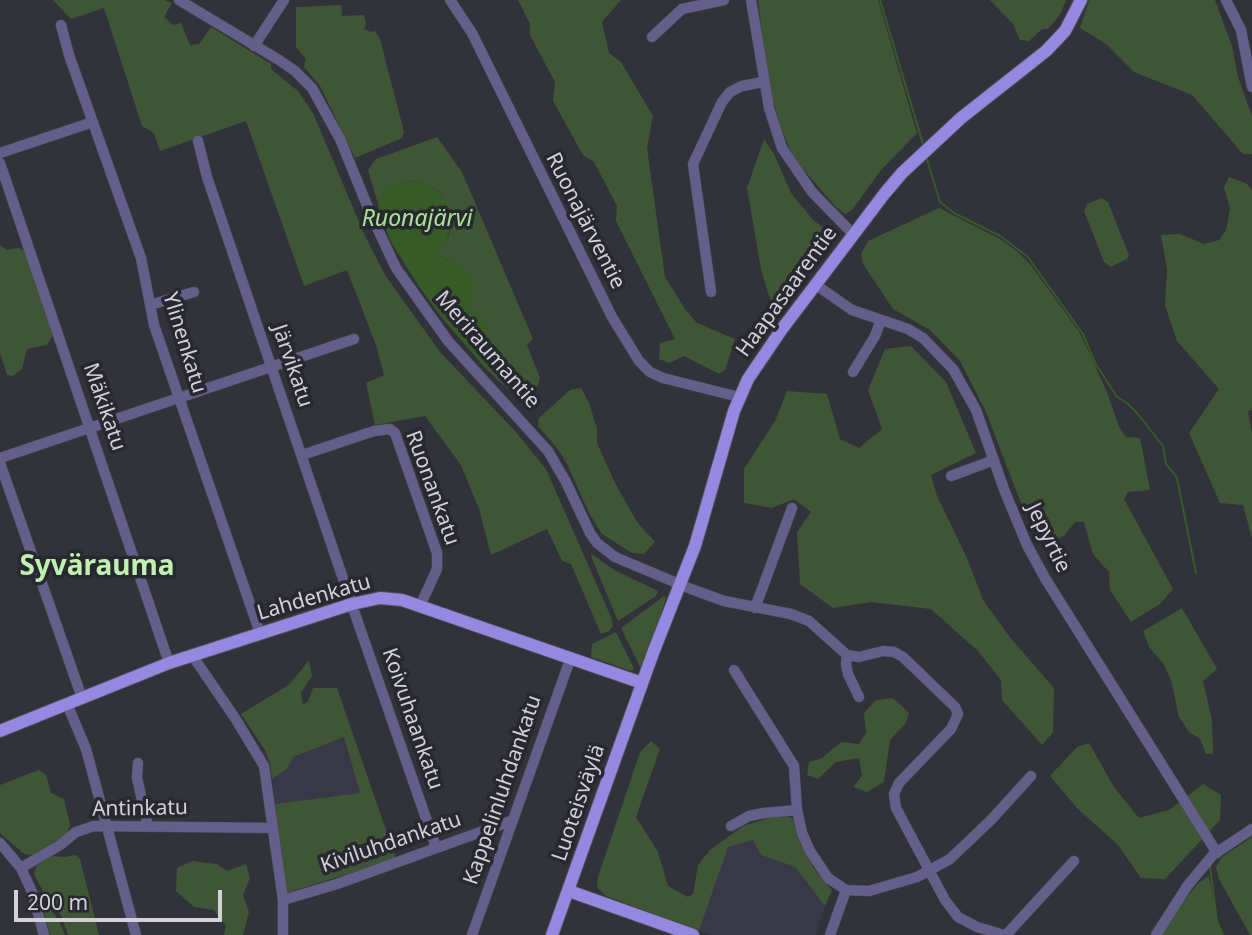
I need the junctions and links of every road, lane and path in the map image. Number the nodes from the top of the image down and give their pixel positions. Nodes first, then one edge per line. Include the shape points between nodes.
1 (179, 0) edge
2 (284, 0) edge
3 (450, 0) edge
4 (723, 0) edge
5 (751, 0) edge
6 (1081, 0) edge
7 (1226, 0) edge
8 (61, 25) dead end
9 (652, 37) dead end
10 (254, 46) junction
11 (763, 82) junction
12 (1252, 87) edge
13 (93, 122) junction
14 (198, 141) dead end
15 (0, 153) edge
16 (0, 163) edge
17 (853, 234) junction
18 (816, 285) junction
19 (194, 292) dead end
20 (711, 292) dead end
21 (150, 305) junction
22 (881, 320) junction
23 (354, 339) dead end
24 (272, 366) junction
25 (853, 372) dead end
26 (180, 397) junction
27 (740, 397) junction
28 (90, 428) junction
29 (302, 455) junction
30 (0, 460) edge
31 (993, 460) junction
32 (951, 476) dead end
33 (792, 508) dead end
34 (679, 584) junction
35 (352, 604) junction
36 (420, 606) junction
37 (755, 608) junction
38 (260, 633) junction
39 (192, 655) junction
40 (847, 655) junction
41 (570, 657) junction
42 (169, 663) junction
43 (734, 670) dead end
44 (642, 683) junction
45 (859, 697) dead end
46 (82, 698) junction
47 (67, 704) junction
48 (0, 731) edge
49 (138, 763) dead end
50 (1031, 776) dead end
51 (797, 810) junction
52 (511, 821) junction
53 (731, 826) dead end
54 (106, 827) junction
55 (148, 827) junction
56 (272, 828) junction
57 (1252, 829) edge
58 (0, 843) edge
59 (436, 847) junction
60 (1217, 853) junction
61 (1074, 860) dead end
62 (21, 868) junction
63 (930, 871) junction
64 (846, 890) junction
65 (569, 891) junction
66 (283, 900) junction
67 (44, 935) edge
68 (136, 935) edge
69 (283, 935) edge
70 (472, 935) edge
71 (552, 935) edge
72 (693, 935) edge
73 (830, 935) edge
74 (1005, 935) edge
75 (1156, 935) edge

1 - 10 street, Meriraumantie
2 - 10 street
3 - 27 street, Ruonajärventie via 472,33 612,317 639,362 663,378
4 - 9 street via 682,9
5 - 11 street
6 - 17 main road, Haapasaarentie via 1065,31 925,151
7 - 12 street via 1241,30
8 - 13 street, Ylinenkatu
10 - 34 street, Meriraumantie via 295,71 312,88 340,139 396,268 448,341 548,451 597,543 615,557
11 - 17 street via 776,133 790,162 823,206
11 - 20 street via 730,92 693,164
13 - 15 street
13 - 21 street, Ylinenkatu via 141,258
14 - 24 street, Järvikatu
16 - 28 street, Mäkikatu
17 - 18 main road, Haapasaarentie
18 - 22 street, Jepyrtie via 852,310
18 - 27 main road, Haapasaarentie via 754,367
19 - 21 street
21 - 26 street, Ylinenkatu
22 - 25 street
22 - 31 street, Jepyrtie via 923,338 953,369 976,410
23 - 24 street
24 - 26 street
24 - 29 street, Järvikatu
26 - 28 street
26 - 38 street, Ylinenkatu
27 - 34 main road, Haapasaarentie
28 - 30 street
28 - 42 street, Mäkikatu
29 - 35 street, Järvikatu
29 - 36 street, Ruonankatu via 374,430 395,433 437,553 438,569
30 - 46 street
31 - 32 street
31 - 60 street, Jepyrtie via 1045,578
33 - 37 street
34 - 37 street, Meriraumantie
34 - 44 main road, Haapasaarentie
35 - 36 main road, Lahdenkatu via 380,598
35 - 38 main road, Lahdenkatu
35 - 59 street, Koivuhaankatu
36 - 41 main road, Lahdenkatu
37 - 40 street, Meriraumantie via 809,621
38 - 39 main road, Lahdenkatu
39 - 42 main road, Lahdenkatu
39 - 56 street via 264,766
40 - 45 street via 848,674
40 - 63 street via 894,652 949,700 958,714 951,729 905,775 894,794 896,808
41 - 44 main road, Lahdenkatu
41 - 52 street, Kappelinluhdankatu
42 - 46 main road, Lahdenkatu
43 - 51 street via 794,766
44 - 65 main road, Luoteisväylä
46 - 47 main road, Lahdenkatu
47 - 48 main road, Lahdenkatu
47 - 54 street via 86,749
49 - 55 street
50 - 63 street via 967,845
51 - 53 street via 749,816
51 - 64 street via 802,832 821,869
52 - 59 street, Kiviluhdankatu
52 - 70 street, Kappelinluhdankatu
54 - 55 street, Antinkatu
54 - 62 street, Antinkatu via 76,832
54 - 68 street
55 - 56 street, Antinkatu
56 - 66 street
57 - 60 street
58 - 62 street
59 - 66 street, Kiviluhdankatu
60 - 75 street via 1188,884
61 - 74 street
62 - 67 street
63 - 64 street via 869,891
63 - 74 street via 958,917
64 - 73 street
65 - 71 main road, Luoteisväylä
65 - 72 main road
66 - 69 street

